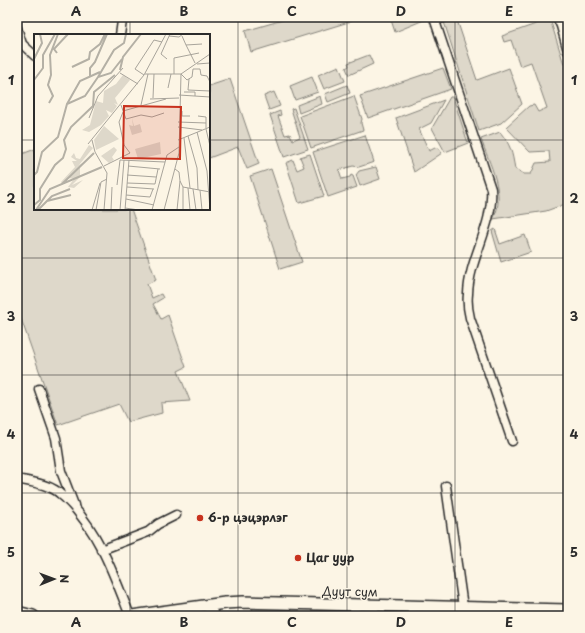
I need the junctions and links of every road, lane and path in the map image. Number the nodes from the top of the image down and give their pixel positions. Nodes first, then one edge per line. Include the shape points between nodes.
1 (124, 17) edge
2 (444, 17) edge
3 (557, 17) edge
4 (17, 28) edge
5 (120, 34) edge
6 (568, 51) edge
7 (34, 55) edge
8 (39, 389) dead end
9 (512, 441) dead end
10 (17, 479) edge
11 (446, 486) dead end
12 (74, 507) junction
13 (176, 515) dead end
14 (102, 550) junction
15 (208, 605) junction
16 (463, 608) junction
17 (355, 610) edge
18 (568, 610) edge
19 (412, 611) edge
20 (17, 612) edge
21 (539, 613) edge
22 (33, 616) edge
23 (131, 616) edge
24 (213, 616) edge

1 - 5 street
2 - 9 street via 435,21 491,189 492,202 471,274 468,309
3 - 6 street
4 - 7 street via 22,44
8 - 12 street via 56,438 61,471
10 - 12 street via 56,490
11 - 16 street
12 - 14 street
13 - 14 street via 148,532
14 - 23 street
15 - 17 main road, Дуут сум via 243,602
15 - 23 main road, Дуут сум
15 - 24 main road
16 - 19 main road, Дуут сум
16 - 21 main road, Дуут сум
17 - 19 main road, Дуут сум
18 - 21 main road, Дуут сум
20 - 22 main road

